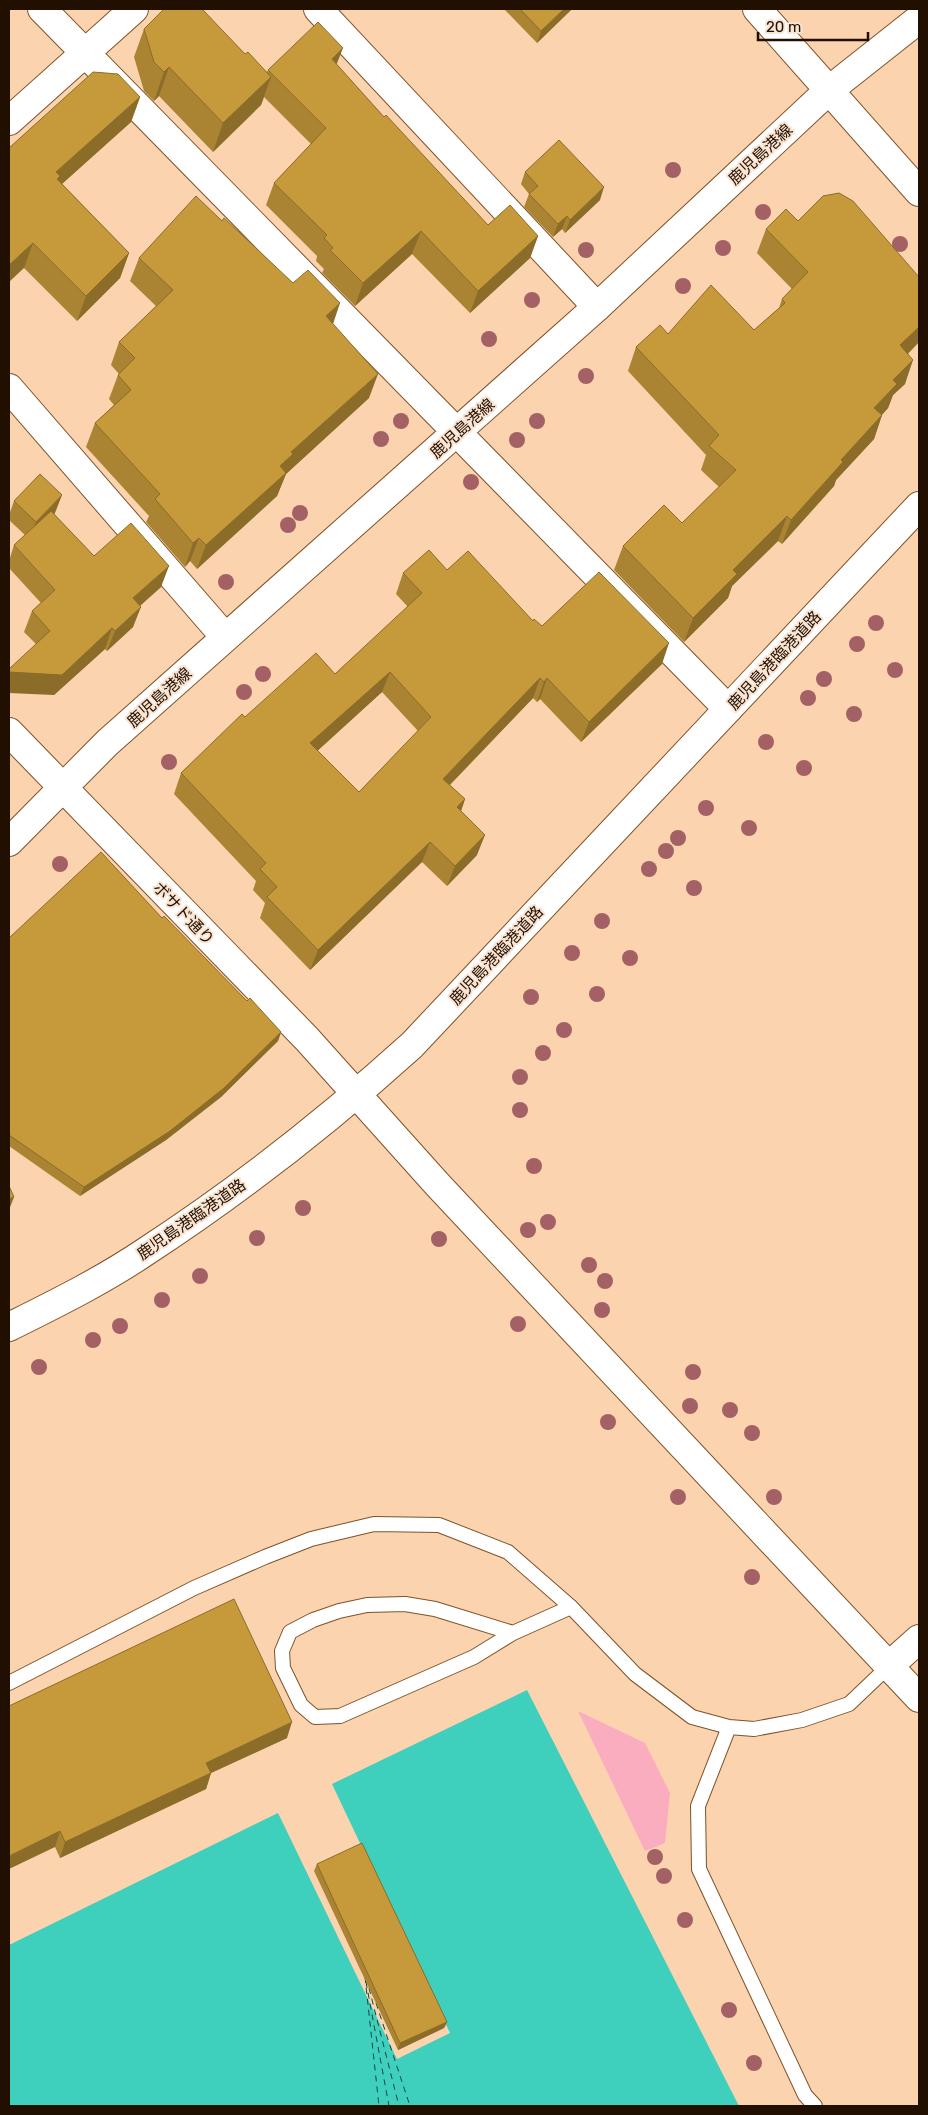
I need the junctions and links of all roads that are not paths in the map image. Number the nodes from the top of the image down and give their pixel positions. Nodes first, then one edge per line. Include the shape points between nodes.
1 (42, 9) edge
2 (134, 9) edge
3 (318, 9) edge
4 (757, 9) edge
5 (919, 19) edge
6 (85, 53) junction
7 (828, 90) junction
8 (9, 122) edge
9 (919, 192) edge
10 (597, 307) junction
11 (9, 388) edge
12 (456, 433) junction
13 (919, 506) edge
14 (225, 637) junction
15 (728, 709) junction
16 (9, 732) edge
17 (63, 788) junction
18 (9, 842) edge
19 (357, 1095) junction
20 (9, 1327) edge
21 (571, 1607) junction
22 (514, 1633) junction
23 (919, 1639) edge
24 (890, 1666) junction
25 (9, 1683) edge
26 (919, 1698) edge
27 (729, 1727) junction
28 (815, 2106) edge

1 - 6 street
2 - 6 street
3 - 10 street
4 - 7 street
5 - 7 street, 鹿児島港線
6 - 8 street
6 - 12 street
7 - 9 street
7 - 10 street, 鹿児島港線
10 - 12 street, 鹿児島港線
11 - 14 street
12 - 14 street, 鹿児島港線
12 - 15 street
13 - 15 street, 鹿児島港臨港道路
14 - 17 street, 鹿児島港線 via 107,743
15 - 19 street, 鹿児島港臨港道路 via 412,1044
16 - 17 street, ボサド通り
17 - 18 street, 鹿児島港線
17 - 19 street, ボサド通り
19 - 20 street, 鹿児島港臨港道路 via 236,1189 145,1253 64,1300
19 - 24 street, ボサド通り
21 - 22 lane
21 - 25 lane via 508,1552 438,1525 374,1524 311,1539 265,1557 179,1596
21 - 27 lane via 635,1674 692,1717
22 - 22 lane via 474,1657 340,1716 315,1717 301,1705 283,1668 282,1650 290,1632 330,1614 367,1605 405,1604 434,1609
23 - 24 street
24 - 26 street, ボサド通り
24 - 27 lane via 849,1704 802,1720 754,1729
27 - 28 lane via 698,1806 699,1869 805,2096

